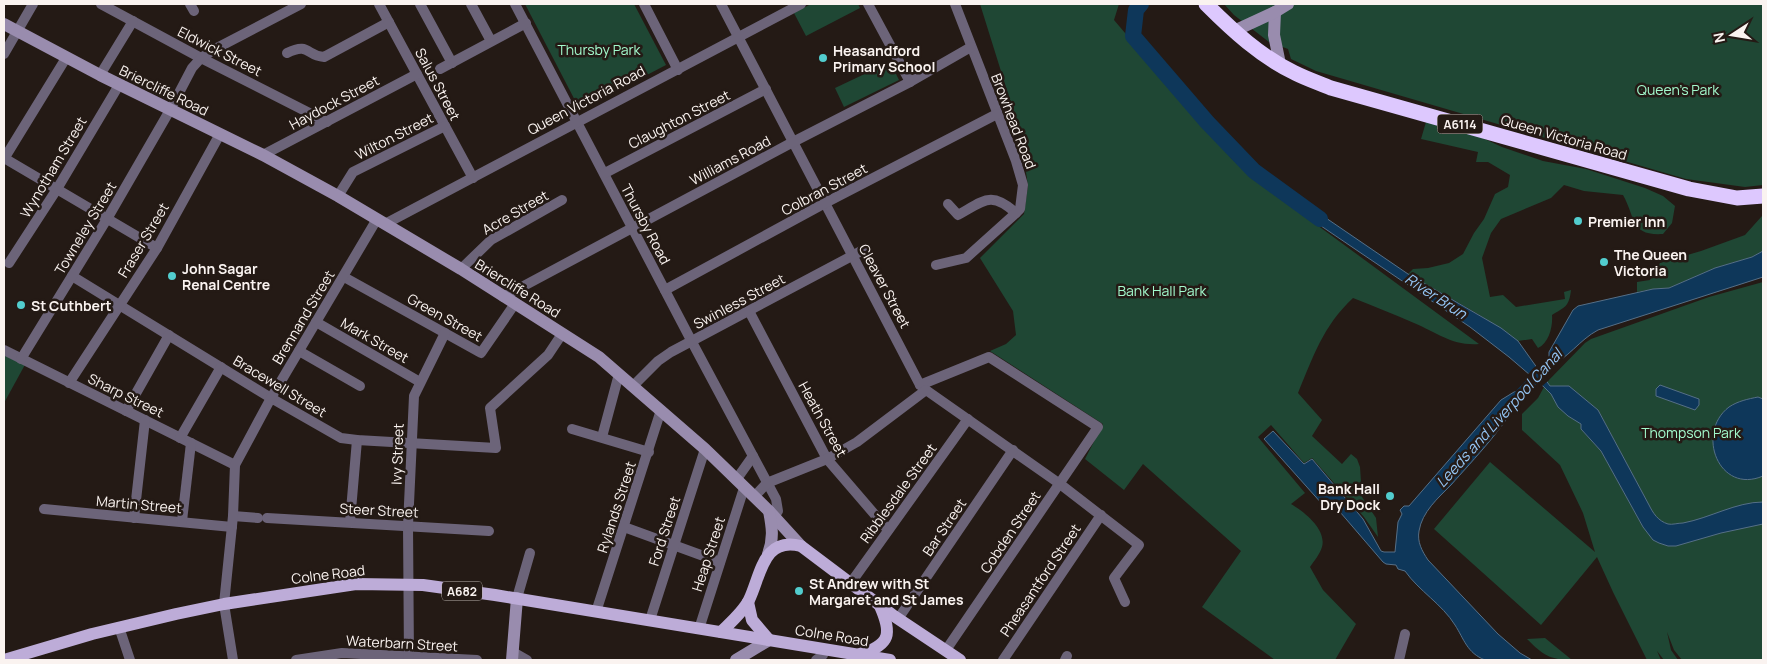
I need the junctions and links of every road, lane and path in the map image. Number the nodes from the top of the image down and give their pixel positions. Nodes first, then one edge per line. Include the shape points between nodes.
1 (33, 4) edge
2 (101, 4) edge
3 (301, 4) edge
4 (379, 4) edge
5 (420, 4) edge
6 (471, 4) edge
7 (515, 4) edge
8 (644, 4) edge
9 (721, 4) edge
10 (868, 4) edge
11 (955, 4) edge
12 (1206, 4) edge
13 (1288, 4) edge
14 (795, 5) edge
15 (1275, 12) junction
16 (133, 21) junction
17 (389, 22) junction
18 (526, 23) junction
19 (4, 24) edge
20 (17, 31) junction
21 (1234, 31) junction
22 (739, 37) junction
23 (491, 42) junction
24 (971, 48) junction
25 (287, 53) dead end
26 (4, 54) edge
27 (66, 58) junction
28 (201, 58) junction
29 (452, 63) junction
30 (1280, 64) junction
31 (440, 69) dead end
32 (678, 70) junction
33 (417, 74) junction
34 (100, 75) junction
35 (910, 82) junction
36 (119, 85) junction
37 (766, 89) junction
38 (170, 110) junction
39 (997, 114) junction
40 (327, 122) junction
41 (578, 122) junction
42 (445, 126) junction
43 (220, 134) junction
44 (793, 142) junction
45 (263, 155) junction
46 (4, 158) edge
47 (605, 173) junction
48 (473, 178) junction
49 (57, 189) junction
50 (338, 196) junction
51 (1763, 196) edge
52 (562, 200) dead end
53 (825, 203) junction
54 (948, 204) dead end
55 (1016, 213) junction
56 (106, 219) junction
57 (381, 222) junction
58 (633, 228) junction
59 (156, 248) junction
60 (866, 249) dead end
61 (853, 256) junction
62 (9, 263) dead end
63 (936, 265) dead end
64 (460, 269) junction
65 (72, 276) junction
66 (344, 277) junction
67 (666, 290) junction
68 (509, 301) junction
69 (119, 305) junction
70 (749, 311) junction
71 (316, 322) junction
72 (445, 333) junction
73 (562, 334) junction
74 (169, 336) junction
75 (692, 342) junction
76 (4, 350) edge
77 (299, 351) junction
78 (21, 358) junction
79 (221, 367) junction
80 (619, 374) junction
81 (420, 382) junction
82 (69, 383) junction
83 (360, 386) dead end
84 (633, 386) junction
85 (923, 387) junction
86 (271, 398) junction
87 (126, 410) junction
88 (661, 410) junction
89 (968, 419) junction
90 (145, 420) junction
91 (572, 429) dead end
92 (602, 437) junction
93 (180, 438) junction
94 (357, 440) junction
95 (191, 443) junction
96 (411, 443) junction
97 (705, 449) junction
98 (1013, 450) junction
99 (649, 452) junction
100 (753, 456) junction
101 (827, 459) junction
102 (235, 465) junction
103 (767, 483) junction
104 (740, 484) junction
105 (1060, 484) junction
106 (754, 497) junction
107 (44, 509) dead end
108 (772, 514) junction
109 (1100, 515) junction
110 (134, 518) junction
111 (182, 521) junction
112 (233, 521) junction
113 (350, 522) junction
114 (408, 525) junction
115 (624, 527) junction
116 (888, 530) junction
117 (489, 531) dead end
118 (674, 545) junction
119 (801, 546) junction
120 (530, 553) dead end
121 (768, 554) junction
122 (720, 562) junction
123 (850, 584) junction
124 (409, 585) junction
125 (517, 598) junction
126 (748, 602) junction
127 (1125, 602) dead end
128 (224, 604) junction
129 (880, 606) junction
130 (596, 612) junction
131 (898, 619) junction
132 (650, 620) junction
133 (119, 627) junction
134 (699, 629) junction
135 (720, 632) junction
136 (1405, 634) dead end
137 (769, 640) junction
138 (946, 650) junction
139 (830, 653) edge
140 (859, 655) junction
141 (512, 656) edge
142 (409, 658) edge
143 (4, 660) edge
144 (130, 660) edge
145 (233, 660) edge
146 (296, 660) edge
147 (477, 660) edge
148 (527, 660) edge
149 (736, 660) edge
150 (816, 660) edge
151 (890, 660) edge
152 (960, 660) edge
153 (1003, 660) edge
154 (1399, 660) edge

1 - 20 street
2 - 16 street, Eldwick Street
3 - 28 street
4 - 17 street, Salus Street
5 - 29 street
6 - 23 street
7 - 18 street, Thursby Road
8 - 32 street
9 - 22 street, Cleaver Street
10 - 35 street
11 - 24 street, Browhead Road
12 - 21 highway, Queen Victoria Road / A6114
13 - 15 street
14 - 22 street, Queen Victoria Road
15 - 21 street
15 - 30 street via 1274,35
16 - 28 street, Eldwick Street
16 - 34 street
17 - 25 street via 324,57 306,49
17 - 33 street, Salus Street
18 - 23 street
18 - 41 street, Thursby Road
19 - 20 street, Briercliffe Road
20 - 26 street
20 - 27 street, Briercliffe Road
21 - 30 highway, Queen Victoria Road / A6114
22 - 32 street, Queen Victoria Road
22 - 37 street, Cleaver Street
23 - 29 street
24 - 35 street, Williams Road
24 - 39 street, Browhead Road
27 - 34 street, Briercliffe Road
27 - 46 street
28 - 38 street, Towneley Street
28 - 40 street, Eldwick Street
29 - 31 street
30 - 51 highway, Queen Victoria Road / A6114 via 1294,73 1365,99 1671,184 1737,198
32 - 41 street, Queen Victoria Road
33 - 40 street, Haydock Street
33 - 42 street, Salus Street
34 - 36 street, Briercliffe Road
35 - 44 street, Williams Road
36 - 38 street, Briercliffe Road
36 - 49 street, Wynotham Street
37 - 44 street, Cleaver Street
37 - 47 street, Claughton Street
38 - 43 street, Briercliffe Road
38 - 56 street, Towneley Street
39 - 53 street, Colbran Street
39 - 55 street, Browhead Road via 1023,185 1020,209
40 - 45 street, Haydock Street
41 - 47 street, Thursby Road
41 - 48 street, Queen Victoria Road
42 - 48 street, Salus Street
42 - 50 street, Wilton Street via 353,172
43 - 45 street, Briercliffe Road
43 - 59 street, Fraser Street
44 - 53 street, Cleaver Street
44 - 58 street, Williams Road
45 - 50 street, Briercliffe Road
46 - 49 street
47 - 58 street, Thursby Road
48 - 57 street, Queen Victoria Road
49 - 56 street
49 - 62 street, Wynotham Street
50 - 57 street, Briercliffe Road
52 - 64 street, Acre Street via 491,240
53 - 61 street, Cleaver Street
53 - 67 street, Colbran Street
54 - 55 street via 958,215 982,202 996,199
55 - 63 street via 966,258
56 - 59 street
56 - 65 street, Towneley Street
57 - 64 street, Briercliffe Road
57 - 66 street, Brennand Street
58 - 67 street, Thursby Road
58 - 68 street, Williams Road
59 - 69 street, Fraser Street
60 - 61 street, Swinless Street
61 - 70 street, Swinless Street
61 - 85 street, Cleaver Street
64 - 68 street, Briercliffe Road
65 - 69 street, Bracewell Street
65 - 78 street, Towneley Street
66 - 71 street, Brennand Street
66 - 72 street, Green Street
67 - 75 street, Thursby Road
68 - 72 street, Green Street via 481,353
68 - 73 street, Briercliffe Road
69 - 74 street, Bracewell Street
69 - 82 street, Fraser Street
70 - 75 street, Swinless Street
70 - 101 street, Heath Street
71 - 77 street, Brennand Street
71 - 81 street, Mark Street
72 - 81 street, Ivy Street
73 - 80 street, Briercliffe Road
73 - 96 street, Bracewell Street via 548,355 490,408 496,448
74 - 79 street, Bracewell Street
74 - 87 street
75 - 84 street, Swinless Street via 658,361
75 - 100 street, Thursby Road
76 - 78 street, Sharp Street
77 - 83 street
77 - 86 street, Brennand Street
78 - 82 street, Sharp Street
79 - 86 street, Bracewell Street
79 - 93 street
80 - 84 street, Briercliffe Road
80 - 92 street
81 - 96 street, Ivy Street via 414,396
82 - 87 street, Sharp Street
84 - 88 street, Briercliffe Road
85 - 89 street, Cleaver Street
85 - 101 street via 857,442
85 - 105 street, Cobden Street via 989,357 1098,427
86 - 94 street, Bracewell Street via 341,438
86 - 102 street, Brennand Street
87 - 90 street, Sharp Street
88 - 97 street, Briercliffe Road
88 - 99 street, Rylands Street
89 - 98 street, Cleaver Street
89 - 116 street, Ribblesdale Street
90 - 93 street, Sharp Street
90 - 110 street
91 - 92 street
92 - 99 street
93 - 95 street, Sharp Street
94 - 96 street, Bracewell Street
94 - 113 street
95 - 102 street, Sharp Street
95 - 111 street
96 - 114 street, Ivy Street
97 - 104 street, Briercliffe Road
97 - 118 street, Ford Street
98 - 105 street, Cleaver Street
98 - 131 street, Bar Street
99 - 115 street, Rylands Street
100 - 103 street, Thursby Road
100 - 104 street
101 - 103 street
101 - 116 street, Heath Street
102 - 112 street, Brennand Street
103 - 106 street
103 - 108 street, Thursby Road via 776,499 778,511
104 - 106 street, Briercliffe Road
104 - 122 street, Heap Street
105 - 109 street, Cleaver Street
105 - 138 street, Cobden Street
106 - 108 street, Briercliffe Road
107 - 110 street, Martin Street
108 - 119 street, Briercliffe Road
108 - 121 street via 772,542
109 - 127 street, Cleaver Street via 1139,545 1114,578
109 - 153 street, Pheasantford Street
110 - 111 street, Martin Street
111 - 112 street, Martin Street
112 - 113 street, Steer Street via 263,518
112 - 128 street, Brennand Street
113 - 114 street, Steer Street
114 - 117 street, Steer Street
114 - 124 street, Ivy Street
115 - 118 street
115 - 130 street, Rylands Street
116 - 123 street, Ribblesdale Street
118 - 122 street
118 - 132 street, Ford Street
119 - 121 main road via 784,544
119 - 123 main road, Briercliffe Road
120 - 125 street
121 - 126 main road
122 - 134 street, Heap Street
123 - 129 main road, Briercliffe Road
124 - 125 main road, Colne Road / A682
124 - 128 main road, Colne Road / A682 via 356,584
124 - 142 street, Ivy Street
125 - 130 main road, Colne Road / A682
125 - 141 street
126 - 135 main road
126 - 137 main road via 752,620
128 - 133 main road, Colne Road / A682
128 - 145 street, Brennand Street
129 - 131 main road, Briercliffe Road
129 - 140 main road via 888,624 887,636 875,650
130 - 132 main road, Colne Road / A682
131 - 138 main road, Briercliffe Road
132 - 134 main road, Colne Road / A682
133 - 143 main road, Colne Road / A682
133 - 144 street
134 - 135 main road, Colne Road / A682
135 - 137 main road, Colne Road
136 - 154 street
137 - 139 main road, Colne Road
137 - 149 street
138 - 152 main road, Briercliffe Road
139 - 140 main road, Colne Road
139 - 150 street
140 - 151 main road, Colne Road
141 - 148 street
142 - 146 street, Waterbarn Street via 342,653
142 - 147 street, Waterbarn Street

